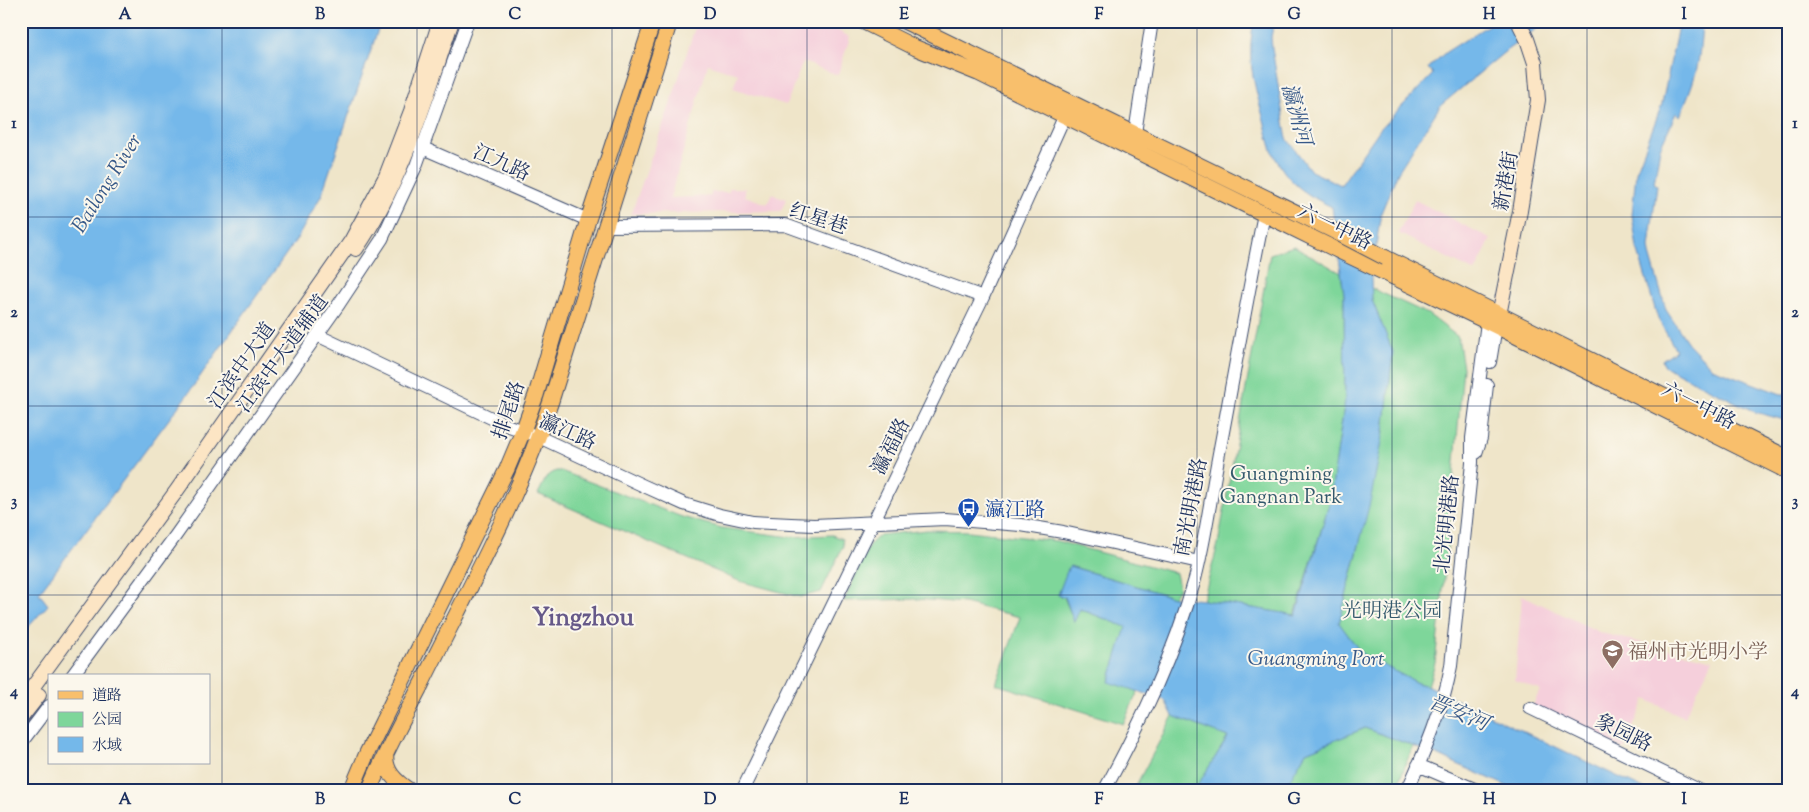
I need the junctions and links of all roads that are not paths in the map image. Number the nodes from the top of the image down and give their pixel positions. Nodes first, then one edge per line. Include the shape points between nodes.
1 (440, 21) edge
2 (452, 21) edge
3 (468, 21) edge
4 (653, 21) edge
5 (670, 21) edge
6 (862, 21) edge
7 (904, 21) edge
8 (1152, 21) edge
9 (1507, 21) edge
10 (1518, 21) edge
11 (1529, 56) junction
12 (1065, 115) junction
13 (1135, 133) junction
14 (411, 143) junction
15 (1264, 214) junction
16 (588, 220) junction
17 (605, 226) junction
18 (983, 297) junction
19 (1493, 318) junction
20 (317, 335) junction
21 (523, 431) junction
22 (539, 437) junction
23 (1786, 464) edge
24 (872, 522) junction
25 (1199, 562) junction
26 (53, 674) edge
27 (73, 674) edge
28 (48, 682) edge
29 (21, 703) edge
30 (48, 707) edge
31 (1530, 708) dead end
32 (21, 718) edge
33 (21, 743) edge
34 (386, 752) junction
35 (1421, 759) junction
36 (1683, 787) edge
37 (351, 791) edge
38 (369, 791) edge
39 (410, 791) edge
40 (742, 791) edge
41 (1104, 791) edge
42 (1406, 791) edge
43 (1479, 791) edge
44 (1701, 791) edge

1 - 14 main road, 江滨中大道
2 - 14 main road, 江滨中大道
3 - 14 street, 江滨中大道辅道
4 - 16 main road, 排尾路
5 - 17 main road, 排尾路
6 - 12 main road, 六一中路
7 - 13 main road, 六一中路
8 - 13 street
9 - 11 main road
10 - 11 main road
11 - 19 main road, 新港街 via 1538,78 1537,113
12 - 15 main road, 六一中路
12 - 18 street, 瀛福路
13 - 19 main road, 六一中路, bridge via 1336,232
14 - 16 street, 江九路
14 - 20 street, 江滨中大道辅道 via 382,239
14 - 26 main road, 江滨中大道 via 372,226
14 - 29 main road, 江滨中大道 via 351,241 181,485
15 - 19 main road, 六一中路 via 1387,274
15 - 25 street, 南光明港路
16 - 21 main road, 排尾路
17 - 18 street, 红星巷 via 785,225
17 - 22 main road, 排尾路
18 - 24 street, 瀛福路
19 - 23 main road, 六一中路
19 - 35 street, 北光明港路 via 1481,438 1472,463 1447,688
20 - 21 street, 瀛江路
20 - 27 street, 江滨中大道辅道
21 - 22 street, 瀛江路
21 - 37 main road, 排尾路
22 - 24 street, 瀛江路 via 684,504 720,515 753,522 792,524
22 - 34 main road, 排尾路 via 522,478
24 - 25 street, 瀛江路 via 945,519 1021,525
24 - 40 street, 瀛福路
25 - 41 street, 南光明港路 via 1156,688
28 - 32 main road
30 - 33 street
31 - 36 street, 象园路
34 - 38 main road, 排尾路
34 - 39 main road via 389,772
35 - 42 street, 北光明港路
35 - 43 street
36 - 44 street, 象园路

